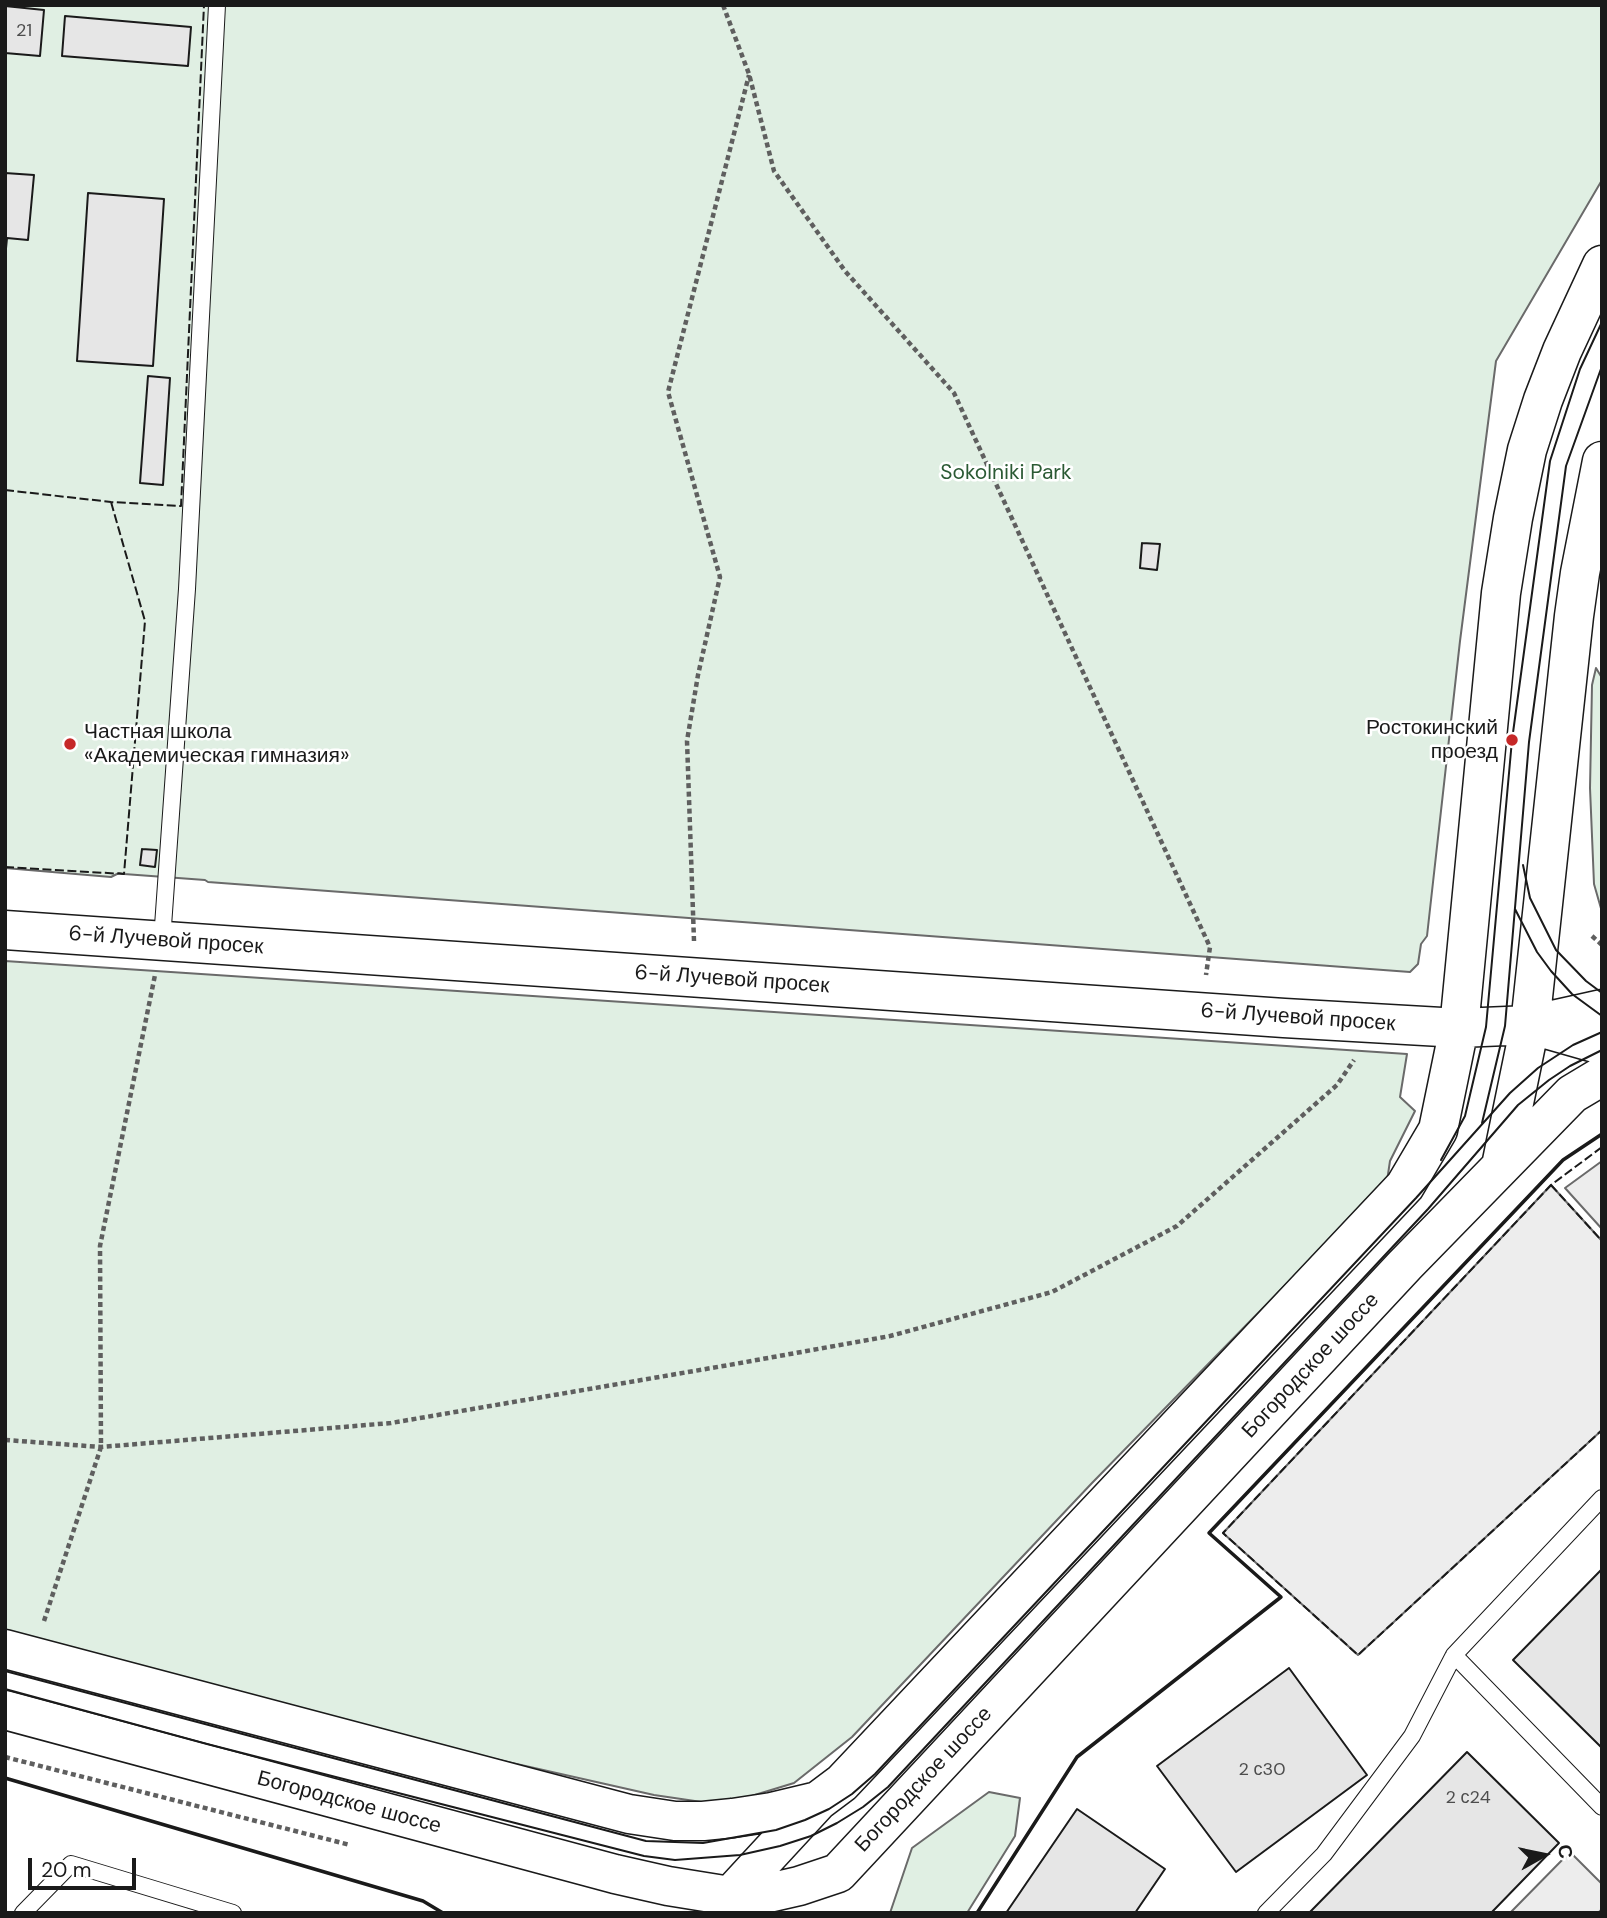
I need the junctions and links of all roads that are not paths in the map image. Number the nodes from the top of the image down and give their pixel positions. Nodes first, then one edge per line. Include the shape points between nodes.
1 (217, 5) edge
2 (1602, 265) edge
3 (1602, 461) edge
4 (1580, 573) junction
5 (1602, 633) edge
6 (5, 930) edge
7 (162, 940) junction
8 (1602, 1009) edge
9 (1530, 1025) junction
10 (1459, 1028) junction
11 (1602, 1045) edge
12 (1602, 1076) edge
13 (1501, 1166) junction
14 (1602, 1498) edge
15 (19, 1653) edge
16 (1454, 1655) junction
17 (5, 1710) edge
18 (818, 1801) junction
19 (1602, 1807) edge
20 (838, 1873) junction
21 (723, 1904) edge
22 (23, 1913) edge
23 (233, 1913) edge
24 (814, 1913) edge
25 (1266, 1913) edge

1 - 7 lane via 187,589
2 - 10 main road via 1544,400 1527,450 1513,518 1496,645
3 - 4 main road
4 - 5 main road
4 - 9 main road
6 - 7 main road, 6-й Лучевой просек
7 - 10 main road, 6-й Лучевой просек
8 - 9 main road
9 - 10 main road, 6-й Лучевой просек
9 - 11 main road
9 - 13 main road
10 - 18 main road via 1438,1130 1405,1186 842,1783
12 - 13 main road, Богородское шоссе via 1572,1094
13 - 20 main road, Богородское шоссе
14 - 16 lane
15 - 18 main road via 629,1814 704,1821
16 - 19 lane
16 - 25 lane via 1412,1736 1324,1854
17 - 21 main road, Богородское шоссе
18 - 21 main road
20 - 21 main road, Богородское шоссе
20 - 24 main road
22 - 23 lane via 71,1864

